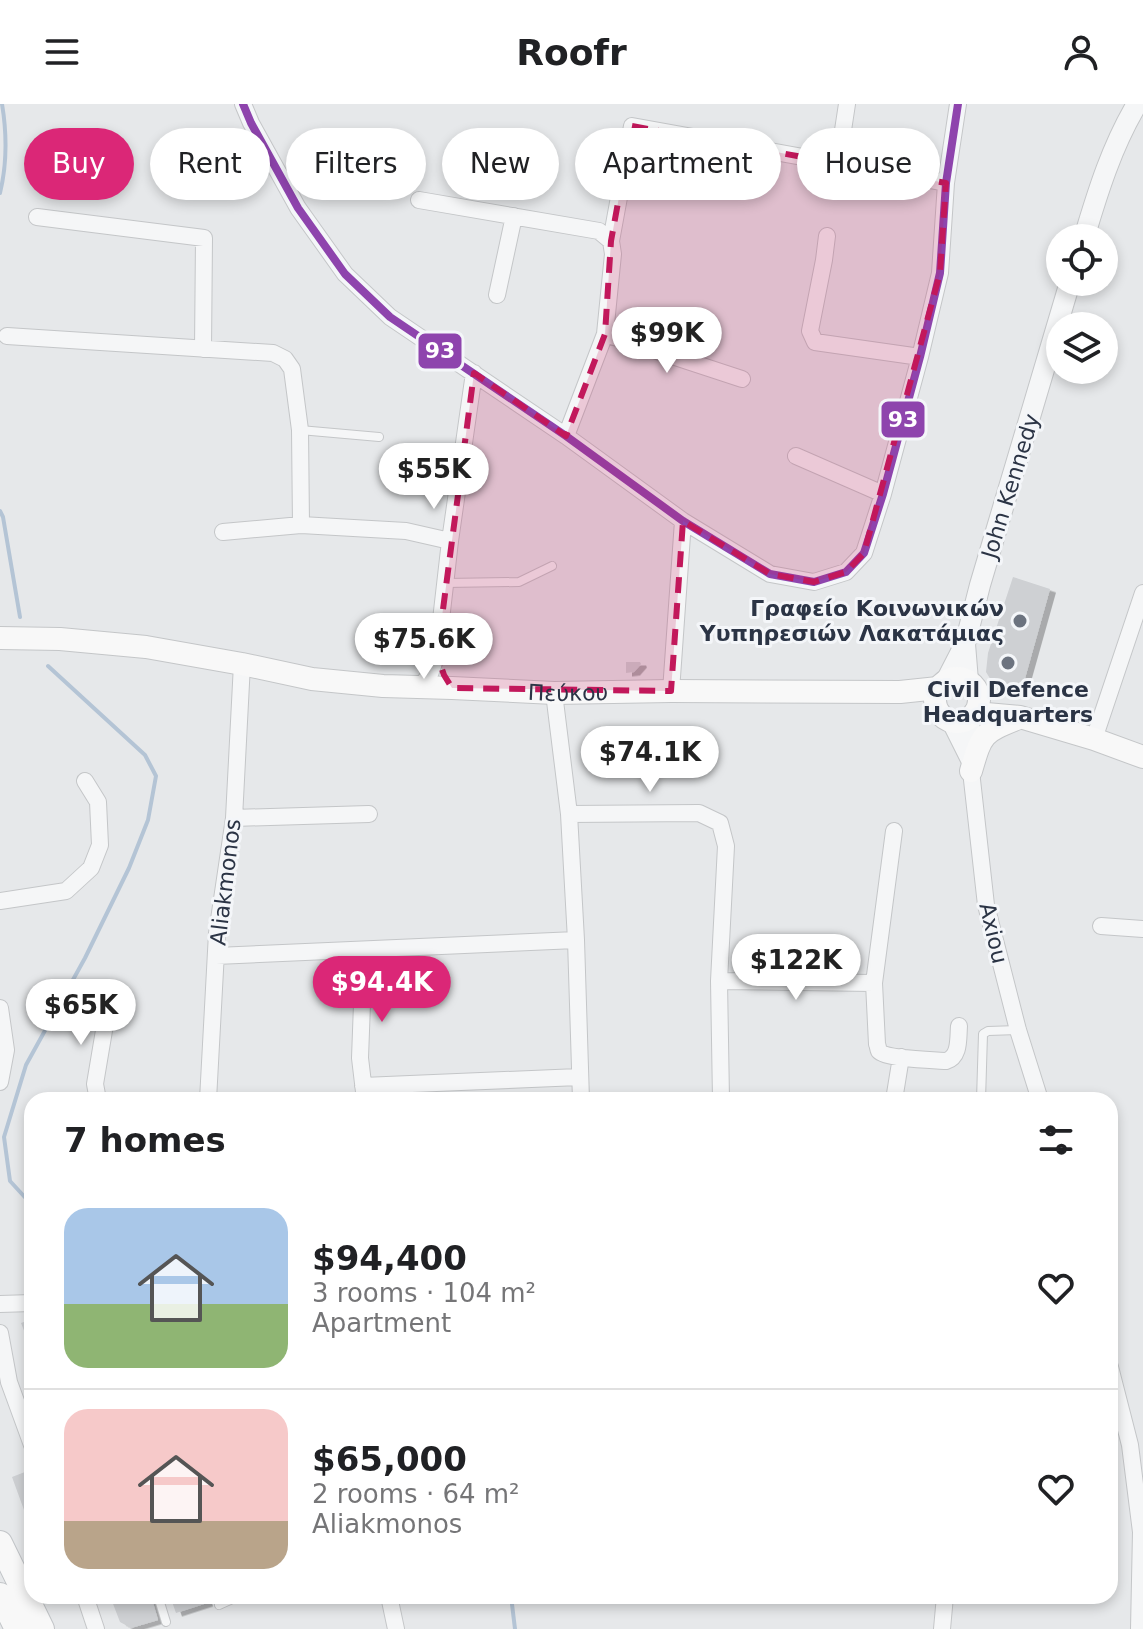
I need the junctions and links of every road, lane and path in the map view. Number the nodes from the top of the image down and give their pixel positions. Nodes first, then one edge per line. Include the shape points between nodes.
1 (243, 104) edge
2 (847, 104) edge
3 (958, 104) edge
4 (1137, 104) edge
5 (843, 128) edge
6 (797, 156) edge
7 (940, 182) edge
8 (946, 183) junction
9 (419, 200) dead end
10 (514, 216) junction
11 (37, 217) dead end
12 (1088, 224) edge
13 (827, 236) dead end
14 (611, 241) junction
15 (497, 295) dead end
16 (1066, 296) edge
17 (605, 334) junction
18 (7, 336) dead end
19 (203, 349) junction
20 (920, 357) junction
21 (474, 373) junction
22 (742, 379) dead end
23 (300, 430) junction
24 (566, 436) junction
25 (379, 437) dead end
26 (796, 456) dead end
27 (883, 494) junction
28 (683, 521) junction
29 (301, 525) junction
30 (223, 532) dead end
31 (450, 541) junction
32 (552, 566) dead end
33 (445, 583) junction
34 (1143, 593) edge
35 (0, 638) edge
36 (437, 655) junction
37 (242, 664) junction
38 (420, 688) junction
39 (452, 688) junction
40 (671, 691) junction
41 (554, 693) junction
42 (958, 701) junction
43 (1019, 717) junction
44 (1094, 739) junction
45 (1143, 757) edge
46 (970, 766) junction
47 (85, 781) dead end
48 (369, 814) dead end
49 (569, 814) junction
50 (234, 818) junction
51 (894, 831) dead end
52 (0, 901) edge
53 (1101, 926) dead end
54 (1143, 929) edge
55 (576, 940) junction
56 (364, 950) junction
57 (216, 956) junction
58 (719, 981) junction
59 (874, 983) junction
60 (110, 995) dead end
61 (0, 1008) edge
62 (959, 1026) dead end
63 (1018, 1030) junction
64 (901, 1057) junction
65 (579, 1077) junction
66 (0, 1082) edge
67 (96, 1092) edge
68 (208, 1092) edge
69 (364, 1092) edge
70 (377, 1092) edge
71 (580, 1092) edge
72 (721, 1092) edge
73 (895, 1092) edge
74 (981, 1092) edge
75 (1037, 1092) edge
76 (24, 1303) edge
77 (0, 1304) edge
78 (0, 1333) edge
79 (1118, 1398) edge
80 (24, 1423) edge
81 (0, 1543) edge
82 (24, 1592) edge
83 (0, 1595) edge
84 (30, 1604) edge
85 (88, 1604) edge
86 (160, 1604) edge
87 (392, 1604) edge
88 (944, 1604) edge
89 (166, 1622) dead end
90 (1141, 1628) edge
91 (17, 1629) edge
92 (42, 1629) edge
93 (96, 1629) edge
94 (396, 1629) edge
95 (942, 1629) edge

1 - 21 street via 298,208 345,274 390,317
2 - 5 street
3 - 8 street
4 - 12 street via 1106,168
6 - 14 street via 632,126
7 - 8 street
8 - 20 street via 940,273
9 - 10 street
10 - 14 street via 599,231
10 - 15 street
11 - 19 street via 204,238
13 - 20 street via 810,331 815,342
14 - 17 street
16 - 42 street, John Kennedy via 980,585
17 - 22 street
17 - 24 street
18 - 19 street
19 - 23 street via 273,353 285,359 292,369
20 - 27 street
21 - 24 street
21 - 31 street
23 - 25 lane
23 - 29 street
24 - 28 street
26 - 27 street
27 - 28 street via 864,553 846,572 814,582 770,574
28 - 40 street
29 - 30 street
29 - 31 street via 406,531
31 - 33 street
32 - 33 lane via 519,582
33 - 36 street
34 - 44 street
35 - 37 main road, Πεύκου via 146,647
36 - 38 street
36 - 39 street
37 - 38 main road, Πεύκου via 312,679
37 - 50 street, Aliakmonos
38 - 39 main road, Πεύκου
39 - 41 main road, Πεύκου
40 - 41 main road, Πεύκου
40 - 42 main road, Πεύκου via 900,692
41 - 49 street
42 - 43 main road, Πεύκου
42 - 46 street, Axiou
42 - 46 street, Axiou
43 - 44 main road, Πεύκου
43 - 46 main road via 980,740
44 - 45 main road, Πεύκου
46 - 63 street, Axiou via 986,905
47 - 52 street via 98,802 100,845 91,868 66,891
48 - 50 street
49 - 55 street
49 - 58 street via 699,813 720,823 726,846
50 - 57 street, Aliakmonos
51 - 59 street
53 - 54 street
55 - 56 street
55 - 65 street
56 - 57 street
56 - 69 street
57 - 68 street, Aliakmonos
58 - 59 street
58 - 72 street
59 - 64 street via 879,1050
60 - 67 street
61 - 66 street via 6,1050
62 - 64 street via 952,1059
63 - 74 lane via 983,1034
63 - 75 street, Axiou
64 - 73 street
65 - 70 street
65 - 71 street
76 - 77 street
78 - 80 street
79 - 90 street via 1141,1532
81 - 82 main road
83 - 91 main road
84 - 92 main road
85 - 93 street
86 - 89 lane
87 - 94 street
88 - 95 street

